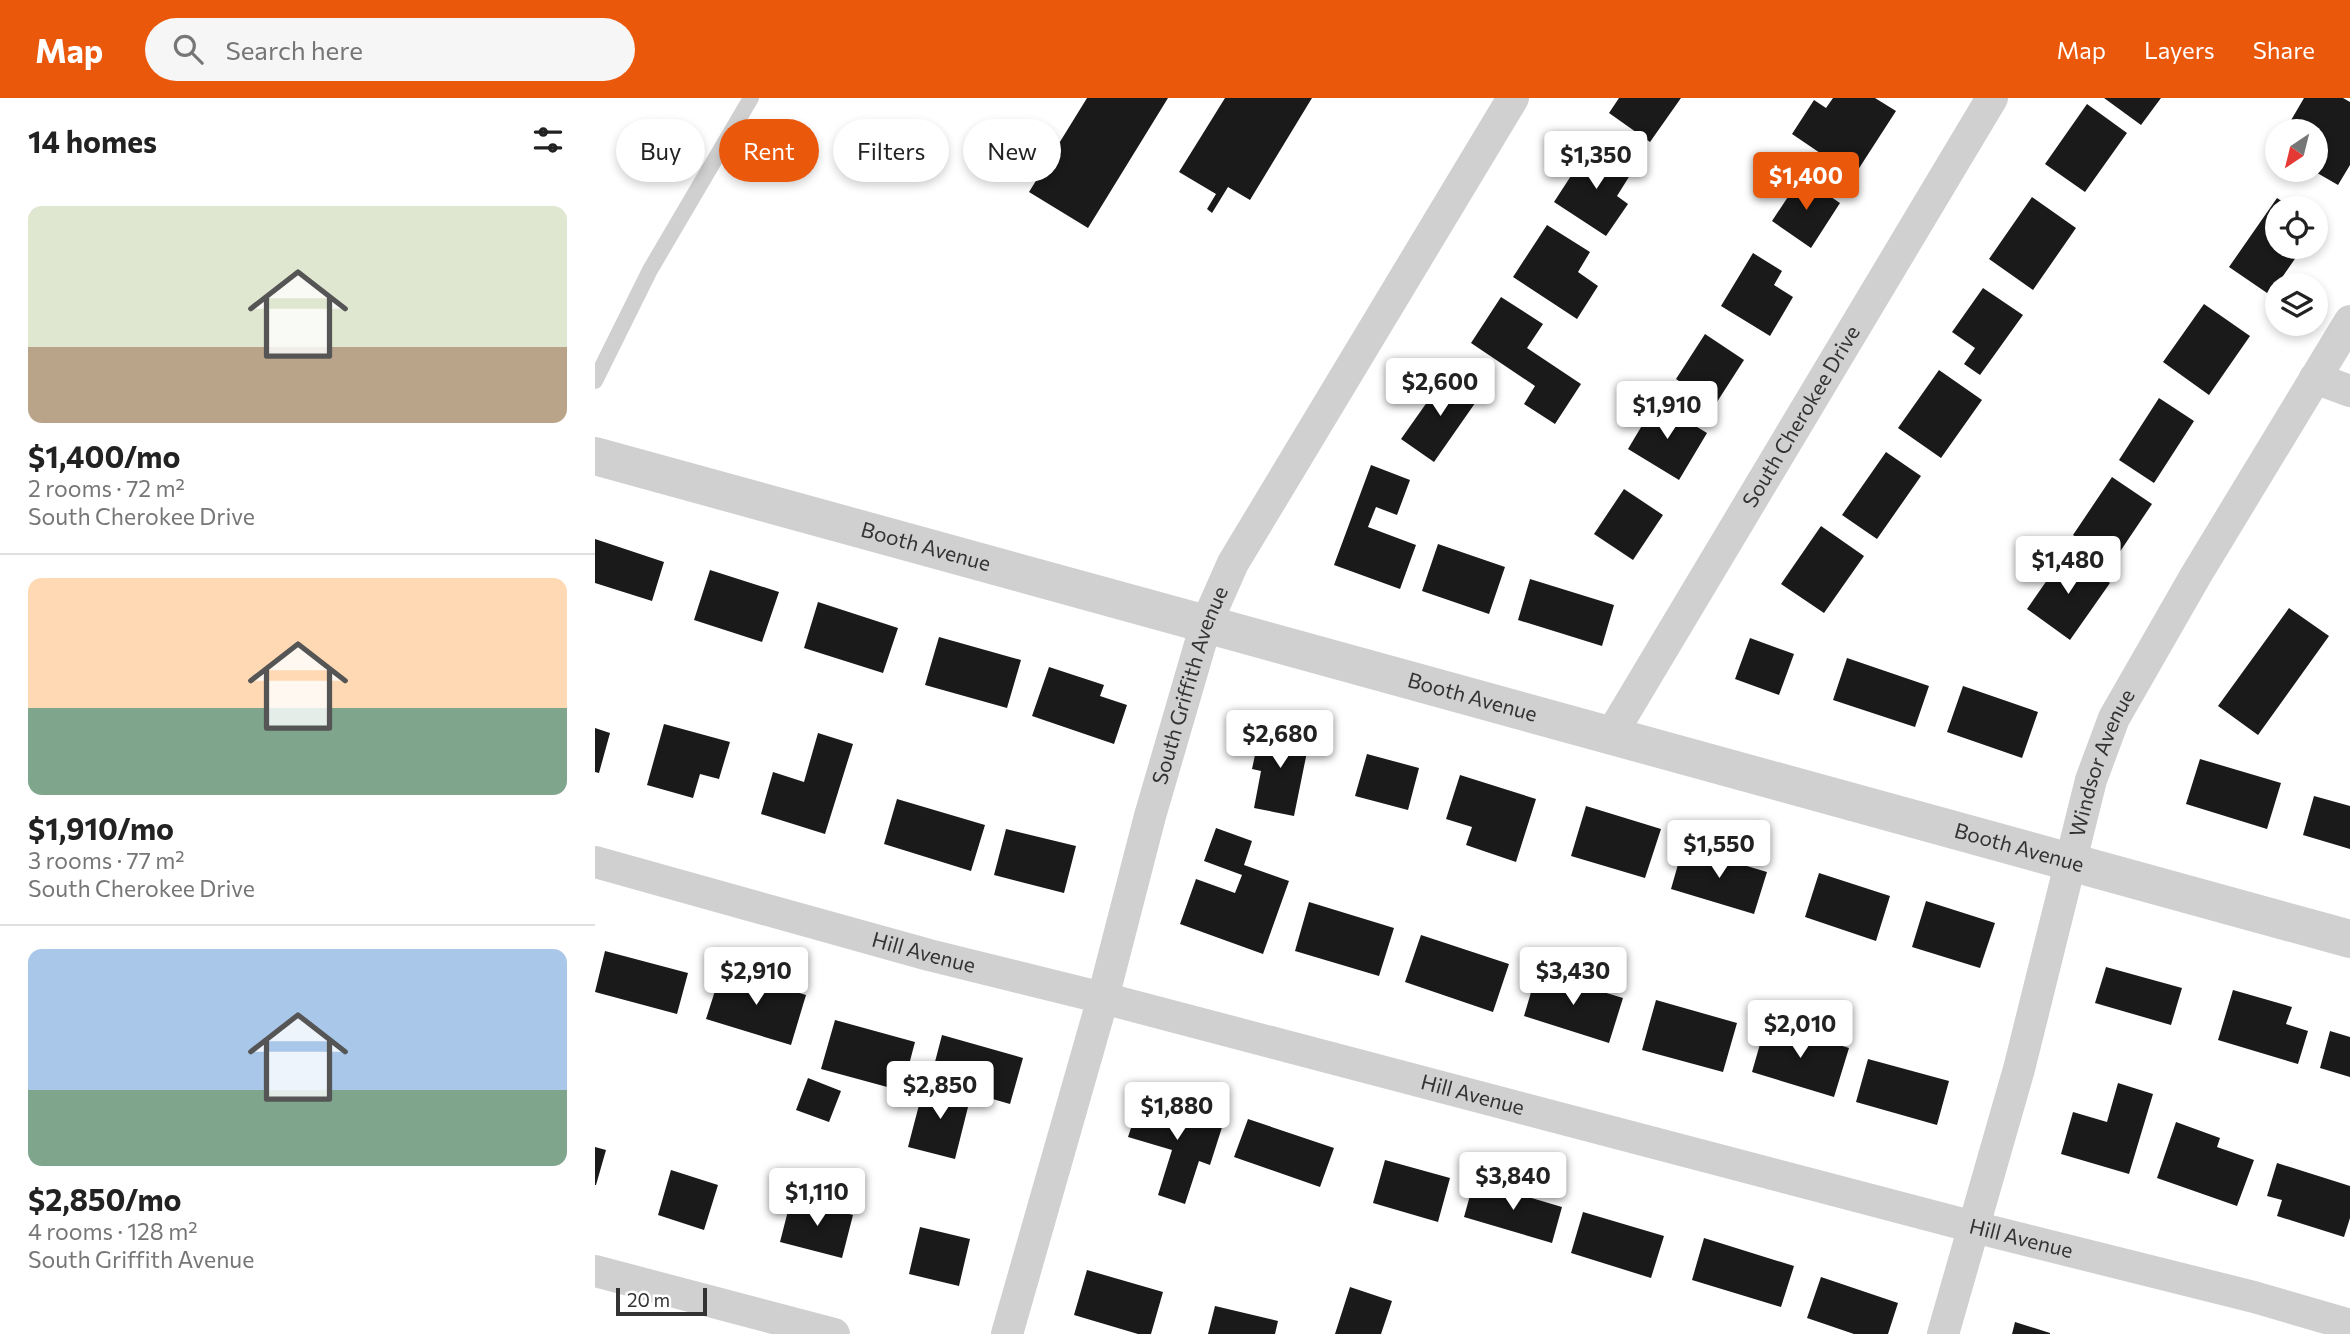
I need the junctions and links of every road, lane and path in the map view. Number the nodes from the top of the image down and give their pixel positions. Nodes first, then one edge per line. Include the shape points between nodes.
1 (751, 98) edge
2 (1513, 98) edge
3 (1992, 98) edge
4 (2350, 321) edge
5 (2315, 378) junction
6 (595, 381) edge
7 (2350, 391) edge
8 (595, 456) edge
9 (1206, 624) junction
10 (1611, 735) junction
11 (2070, 861) junction
12 (595, 862) edge
13 (2350, 939) edge
14 (1103, 998) junction
15 (1974, 1227) junction
16 (595, 1271) edge
17 (2350, 1325) edge
18 (835, 1334) edge
19 (1007, 1334) edge
20 (1943, 1334) edge

1 - 6 lane via 650,271
2 - 9 street, South Griffith Avenue via 1233,563
3 - 10 street, South Cherokee Drive
4 - 5 street, Windsor Avenue
5 - 7 street
5 - 11 street, Windsor Avenue via 2114,718 2091,780
8 - 9 street, Booth Avenue
9 - 10 street, Booth Avenue
9 - 14 street, South Griffith Avenue
10 - 11 street, Booth Avenue
11 - 13 street, Booth Avenue
11 - 15 street, Windsor Avenue
12 - 14 street, Hill Avenue
14 - 15 street, Hill Avenue
14 - 19 street, South Griffith Avenue
15 - 17 street, Hill Avenue
15 - 20 street, Windsor Avenue
16 - 18 street

